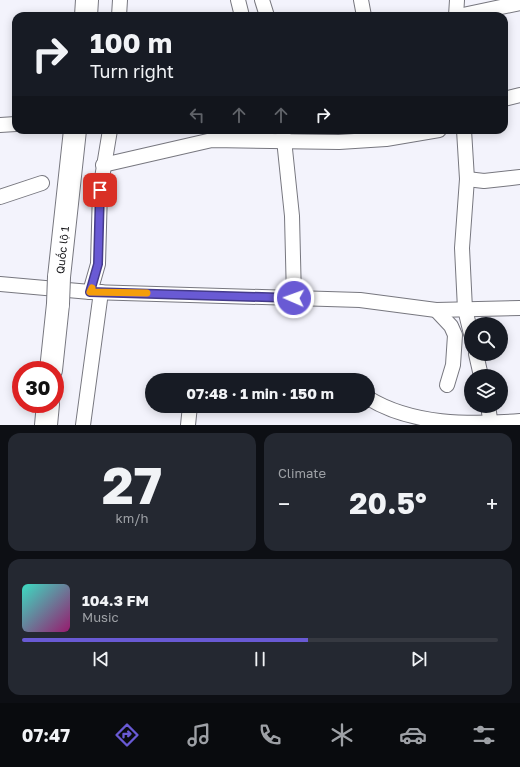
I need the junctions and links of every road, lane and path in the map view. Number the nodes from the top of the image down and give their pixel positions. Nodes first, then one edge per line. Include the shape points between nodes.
1 (87, 0) edge
2 (120, 0) edge
3 (238, 0) edge
4 (262, 0) edge
5 (361, 0) edge
6 (457, 0) edge
7 (520, 3) edge
8 (86, 12) edge
9 (119, 12) edge
10 (241, 12) edge
11 (266, 12) edge
12 (363, 12) edge
13 (457, 12) edge
14 (476, 12) edge
15 (520, 95) edge
16 (508, 98) edge
17 (12, 124) edge
18 (0, 125) edge
19 (75, 134) edge
20 (109, 134) edge
21 (387, 134) edge
22 (464, 134) edge
23 (212, 135) edge
24 (374, 135) edge
25 (284, 136) edge
26 (103, 165) junction
27 (520, 177) edge
28 (467, 180) junction
29 (42, 183) dead end
30 (0, 197) edge
31 (0, 284) edge
32 (96, 292) junction
33 (294, 298) junction
34 (465, 308) junction
35 (520, 308) edge
36 (436, 310) junction
37 (467, 317) edge
38 (52, 361) edge
39 (447, 385) dead end
40 (375, 402) edge
41 (47, 413) edge
42 (189, 413) edge
43 (489, 413) edge
44 (520, 421) edge
45 (491, 424) edge
46 (46, 425) edge
47 (83, 425) edge
48 (188, 425) edge

1 - 8 highway
2 - 9 street
3 - 10 street
4 - 11 street
5 - 12 street
6 - 13 street
7 - 14 street
15 - 16 street
17 - 18 street
19 - 38 highway, Quốc lộ 1, bridge
20 - 26 street
21 - 24 street
22 - 28 street
23 - 25 street via 249,139
23 - 26 street
24 - 25 street
25 - 33 street via 292,216
26 - 32 street via 98,206
27 - 28 street
28 - 34 street via 462,248
29 - 30 street
31 - 32 street
32 - 33 street
32 - 47 street
33 - 36 street via 360,300
34 - 35 street
34 - 36 street
34 - 37 street
36 - 39 street via 451,326 455,335 453,365
40 - 45 street via 382,407 432,421
41 - 46 highway
42 - 48 street
43 - 45 street
44 - 45 street

